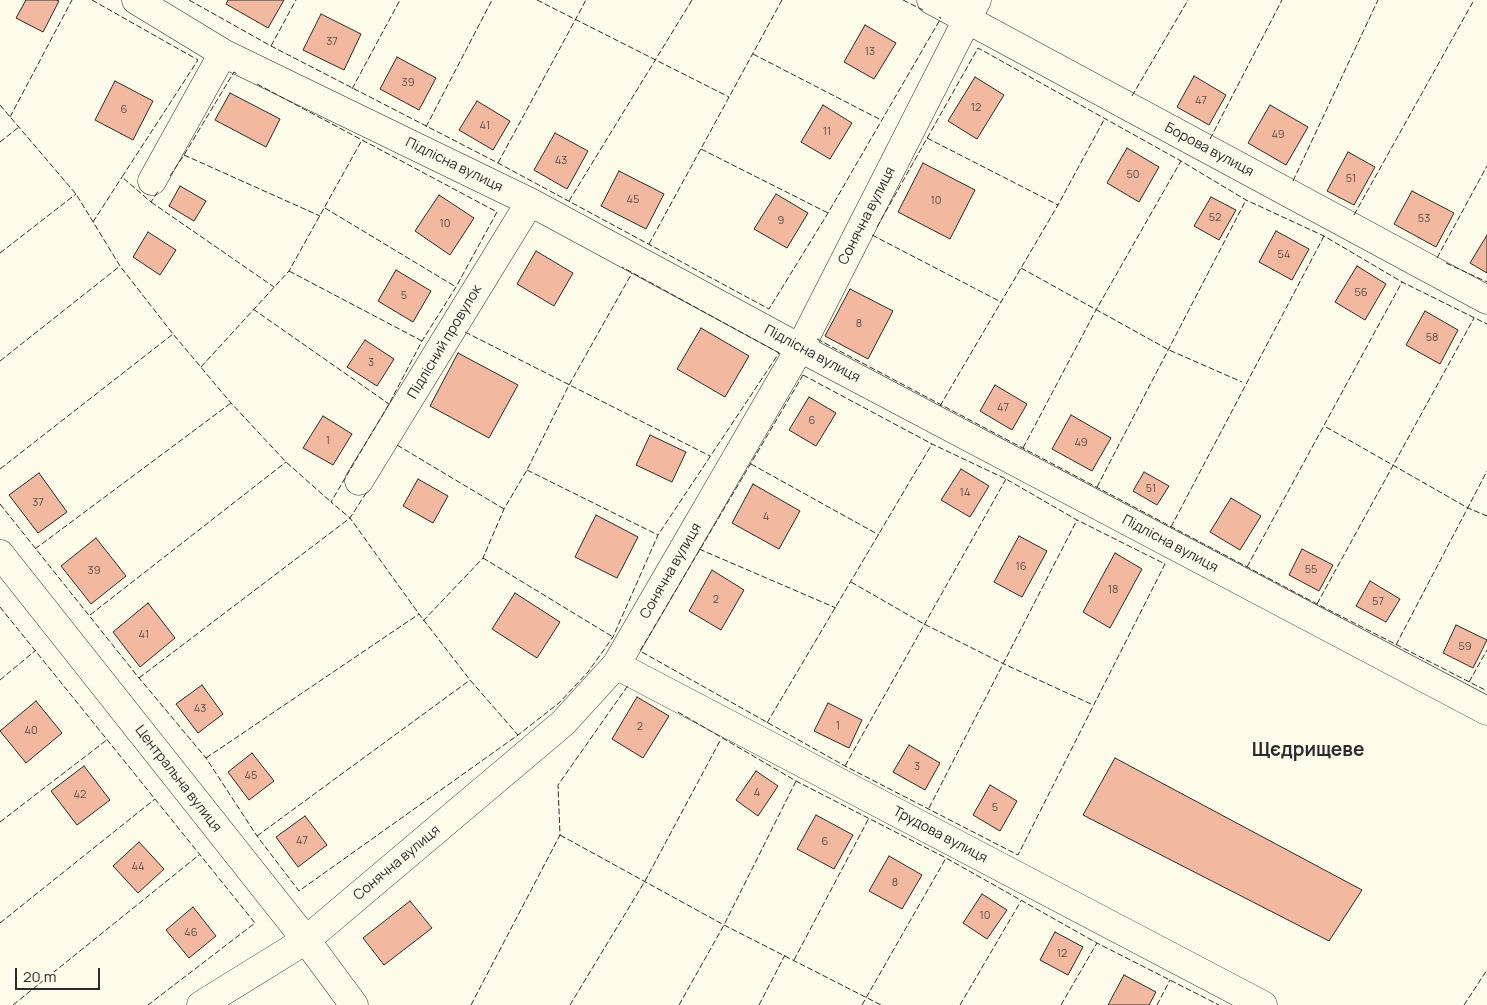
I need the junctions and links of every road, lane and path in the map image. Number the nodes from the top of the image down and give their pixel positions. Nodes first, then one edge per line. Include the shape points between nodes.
1 (136, 0) edge
2 (931, 0) edge
3 (972, 10) edge
4 (223, 53) junction
5 (152, 181) dead end
6 (530, 202) junction
7 (1487, 300) edge
8 (800, 348) junction
9 (359, 481) dead end
10 (0, 554) edge
11 (616, 665) junction
12 (1487, 711) edge
13 (306, 940) junction
14 (202, 1005) edge
15 (354, 1005) edge
16 (1263, 1005) edge

1 - 4 street, Підлісна вулиця
2 - 3 street, Борова вулиця
3 - 7 street, Борова вулиця
3 - 8 street, Сонячна вулиця
4 - 5 street
4 - 6 street, Підлісна вулиця
6 - 8 street, Підлісна вулиця
6 - 9 street, Підлісний провулок
8 - 11 street, Сонячна вулиця
8 - 12 street, Підлісна вулиця
10 - 13 street, Центральна вулиця
11 - 13 street, Сонячна вулиця via 564,723
11 - 16 street, Трудова вулиця
13 - 14 street, Сонячна вулиця
13 - 15 street, Центральна вулиця

